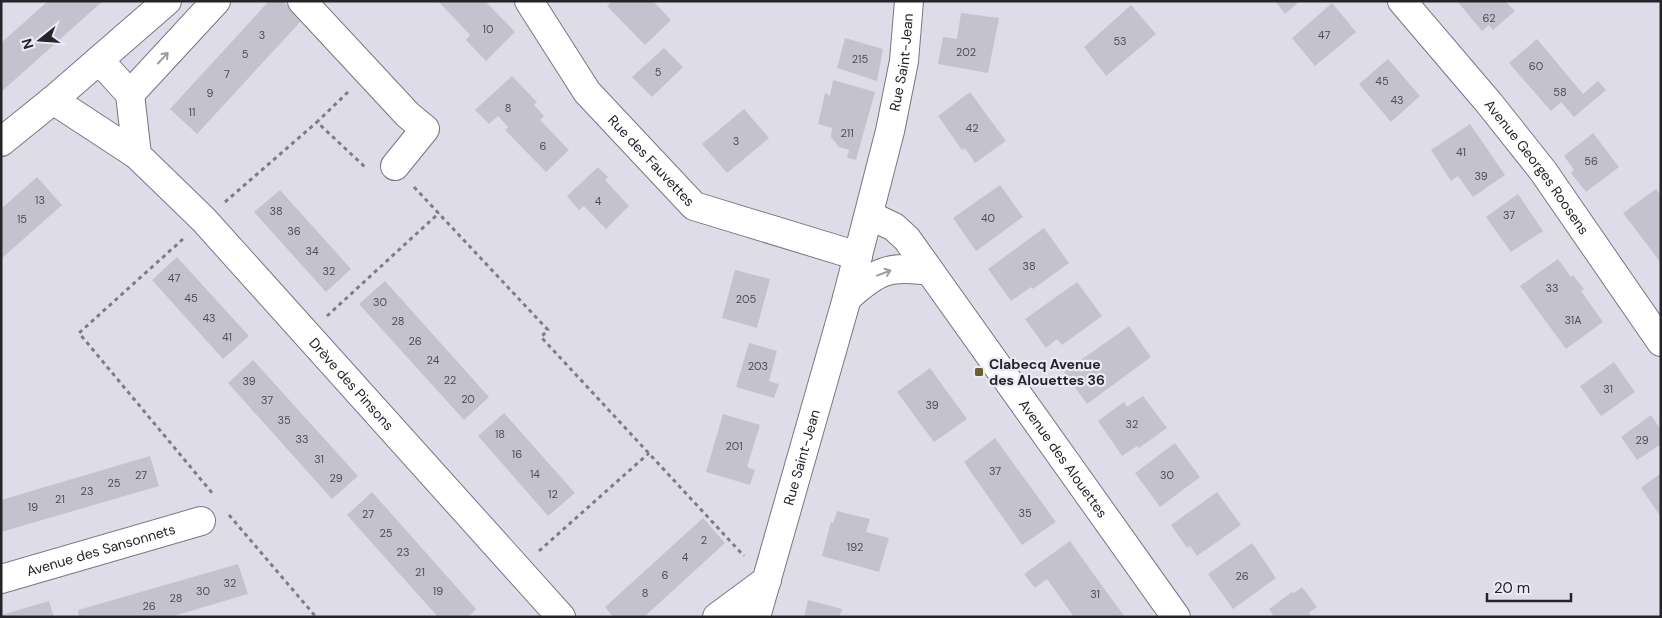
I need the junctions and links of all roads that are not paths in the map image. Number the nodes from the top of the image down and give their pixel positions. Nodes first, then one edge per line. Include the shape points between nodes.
1 (167, 1) edge
2 (216, 1) edge
3 (302, 1) edge
4 (529, 1) edge
5 (909, 1) edge
6 (1402, 1) edge
7 (99, 60) junction
8 (130, 94) junction
9 (53, 100) junction
10 (1, 142) edge
11 (136, 155) junction
12 (395, 166) road end
13 (869, 215) junction
14 (858, 256) junction
15 (929, 271) junction
16 (847, 298) junction
17 (1661, 342) edge
18 (209, 510) road end
19 (1, 579) edge
20 (766, 580) junction
21 (561, 617) edge
22 (717, 617) edge
23 (756, 617) edge
24 (1176, 617) edge

1 - 7 street
8 -> 2 street
3 - 12 street via 408,115 425,129
4 - 14 street, Rue des Fauvettes via 587,92 694,206
5 - 13 street, Rue Saint-Jean via 902,70
6 - 17 street, Avenue Georges Roosens via 1543,171
7 - 8 street
7 - 9 street
8 - 11 street
9 - 10 street
9 - 11 street, Drève des Pinsons
11 - 21 street, Drève des Pinsons via 204,220
13 - 14 street, Rue Saint-Jean
13 - 15 street, Avenue des Alouettes via 894,228 907,240
14 - 16 street, Rue Saint-Jean
16 -> 15 street via 867,280 888,270
15 - 24 street, Avenue des Alouettes
16 - 20 street, Rue Saint-Jean
18 - 19 street, Avenue des Sansonnets
20 - 22 street
20 - 23 street, Rue Saint-Jean

